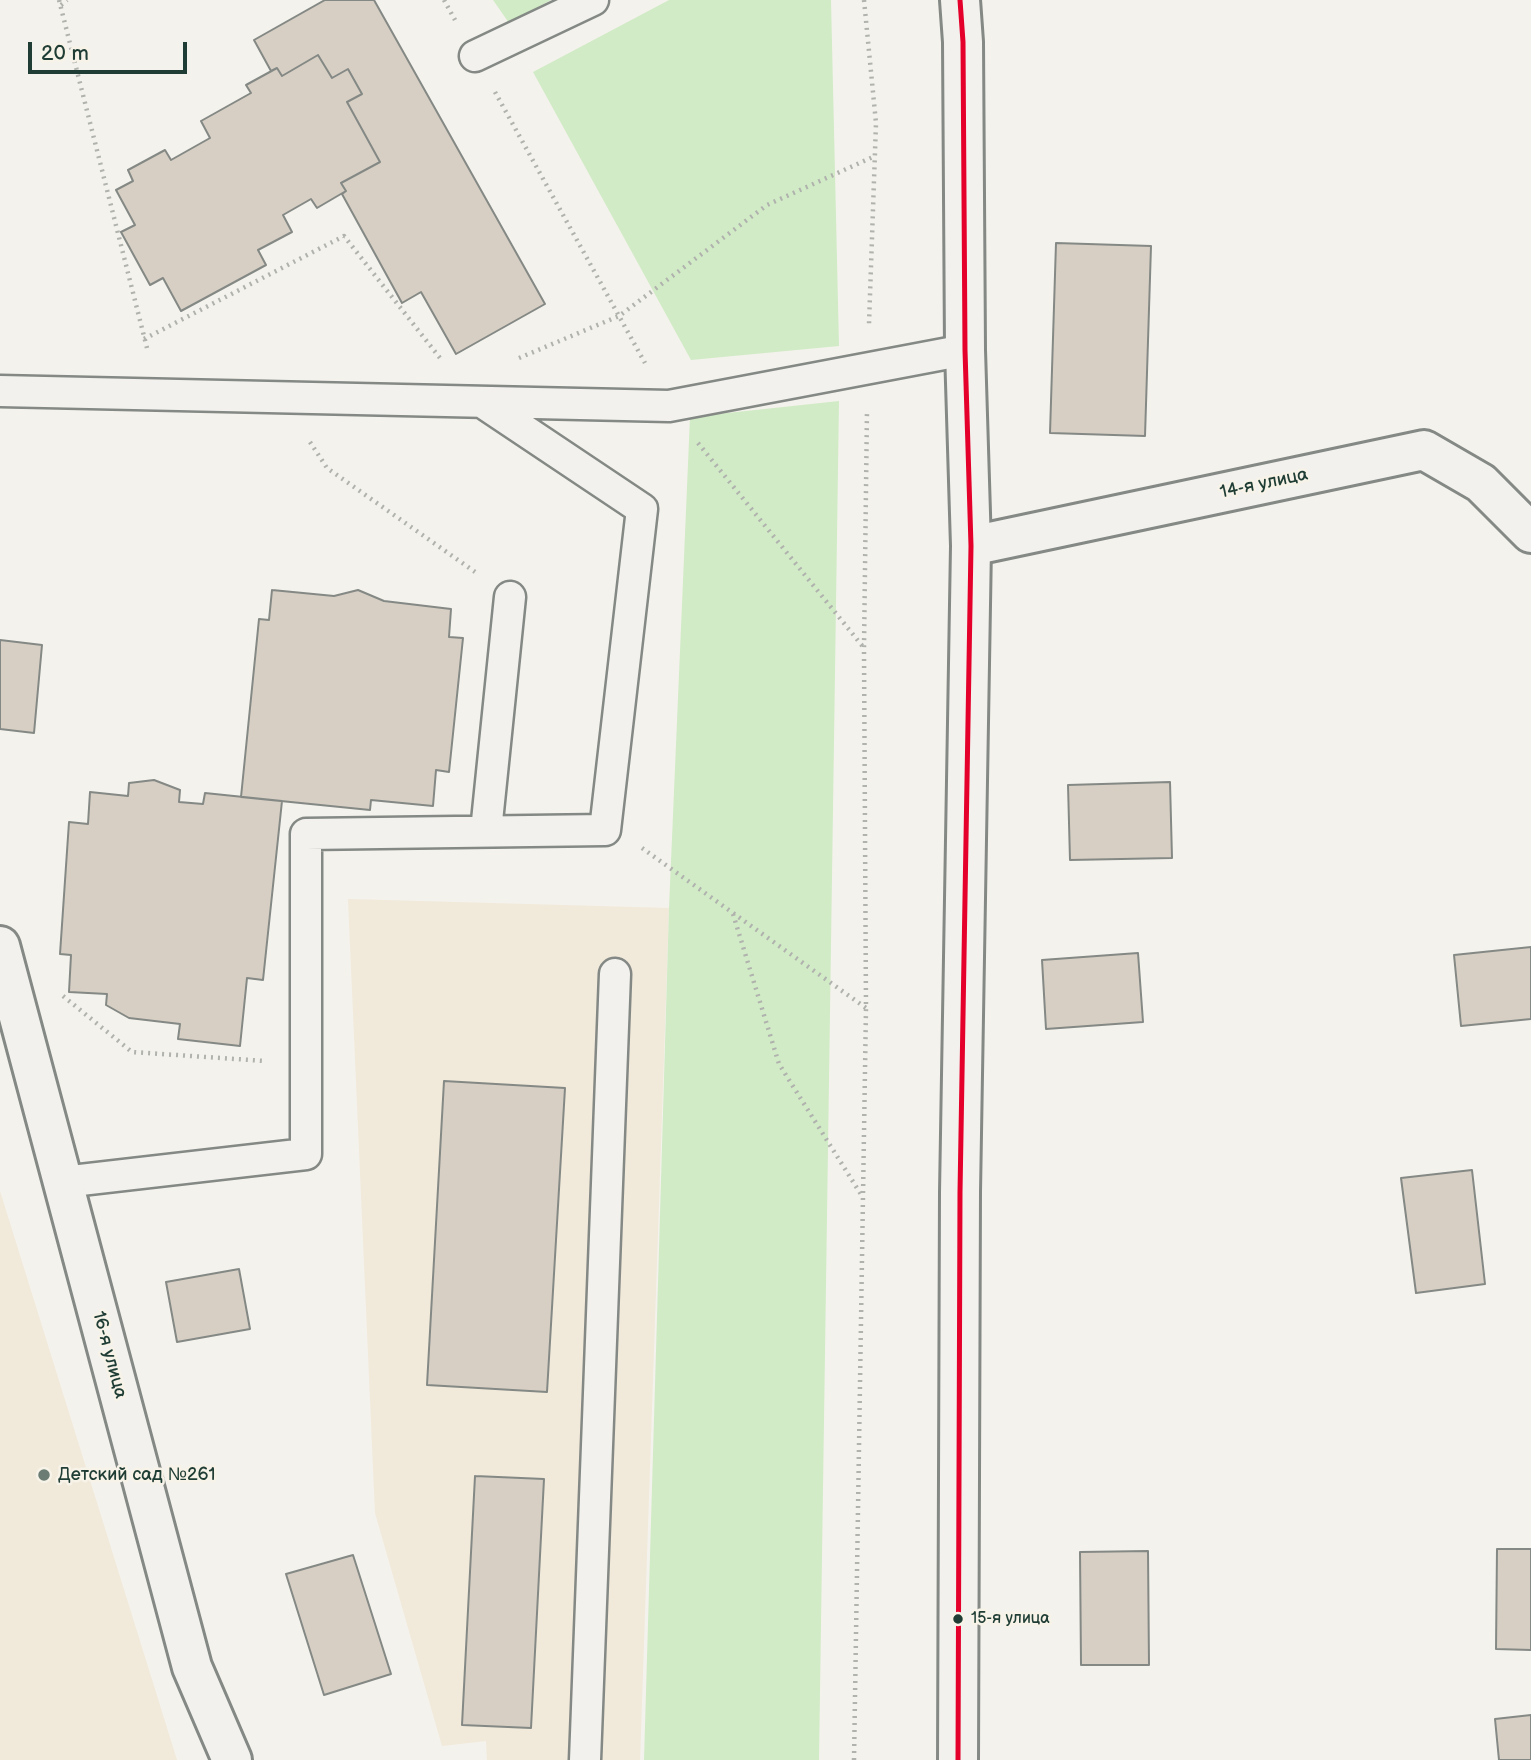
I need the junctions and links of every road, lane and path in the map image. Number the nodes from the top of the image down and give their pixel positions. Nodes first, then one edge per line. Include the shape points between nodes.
1 (67, 0) edge
2 (444, 0) edge
3 (593, 0) edge
4 (864, 0) edge
5 (960, 0) edge
6 (60, 3) edge
7 (475, 56) junction
8 (875, 156) junction
9 (619, 316) junction
10 (144, 339) junction
11 (965, 350) junction
12 (443, 362) dead end
13 (509, 363) dead end
14 (868, 368) junction
15 (0, 391) edge
16 (158, 394) junction
17 (281, 397) junction
18 (482, 402) junction
19 (669, 406) junction
20 (1531, 533) edge
21 (971, 546) junction
22 (510, 597) joint
23 (864, 649) junction
24 (607, 813) junction
25 (486, 831) junction
26 (733, 913) junction
27 (0, 946) edge
28 (615, 974) dead end
29 (61, 994) dead end
30 (866, 1008) junction
31 (306, 1064) junction
32 (63, 1182) junction
33 (863, 1198) junction
34 (232, 1760) edge
35 (585, 1760) edge
36 (854, 1760) edge
37 (958, 1760) edge

1 - 6 path
2 - 7 path
3 - 7 lane
4 - 8 path
5 - 11 main road
6 - 10 path
7 - 9 path
8 - 9 path via 767,205
8 - 14 path
9 - 13 path
9 - 19 path
10 - 12 path via 344,236
10 - 16 path
11 - 14 lane
11 - 21 main road
14 - 19 lane
14 - 23 path
15 - 16 lane
16 - 17 lane
17 - 18 lane
17 - 22 path via 327,468
18 - 19 lane
18 - 24 lane via 642,509
19 - 23 path
20 - 21 main road, 14-я улица via 1481,483 1424,450
21 - 37 main road via 960,1192
22 - 25 lane
23 - 30 path
24 - 25 lane via 605,830
24 - 26 path via 642,847
25 - 31 lane via 306,834
26 - 30 path
26 - 33 path via 779,1064
27 - 32 main road, 16-я улица
28 - 35 lane
29 - 31 path via 132,1052
30 - 33 path
31 - 32 lane via 306,1154
32 - 34 main road, 16-я улица via 192,1667
33 - 36 path

